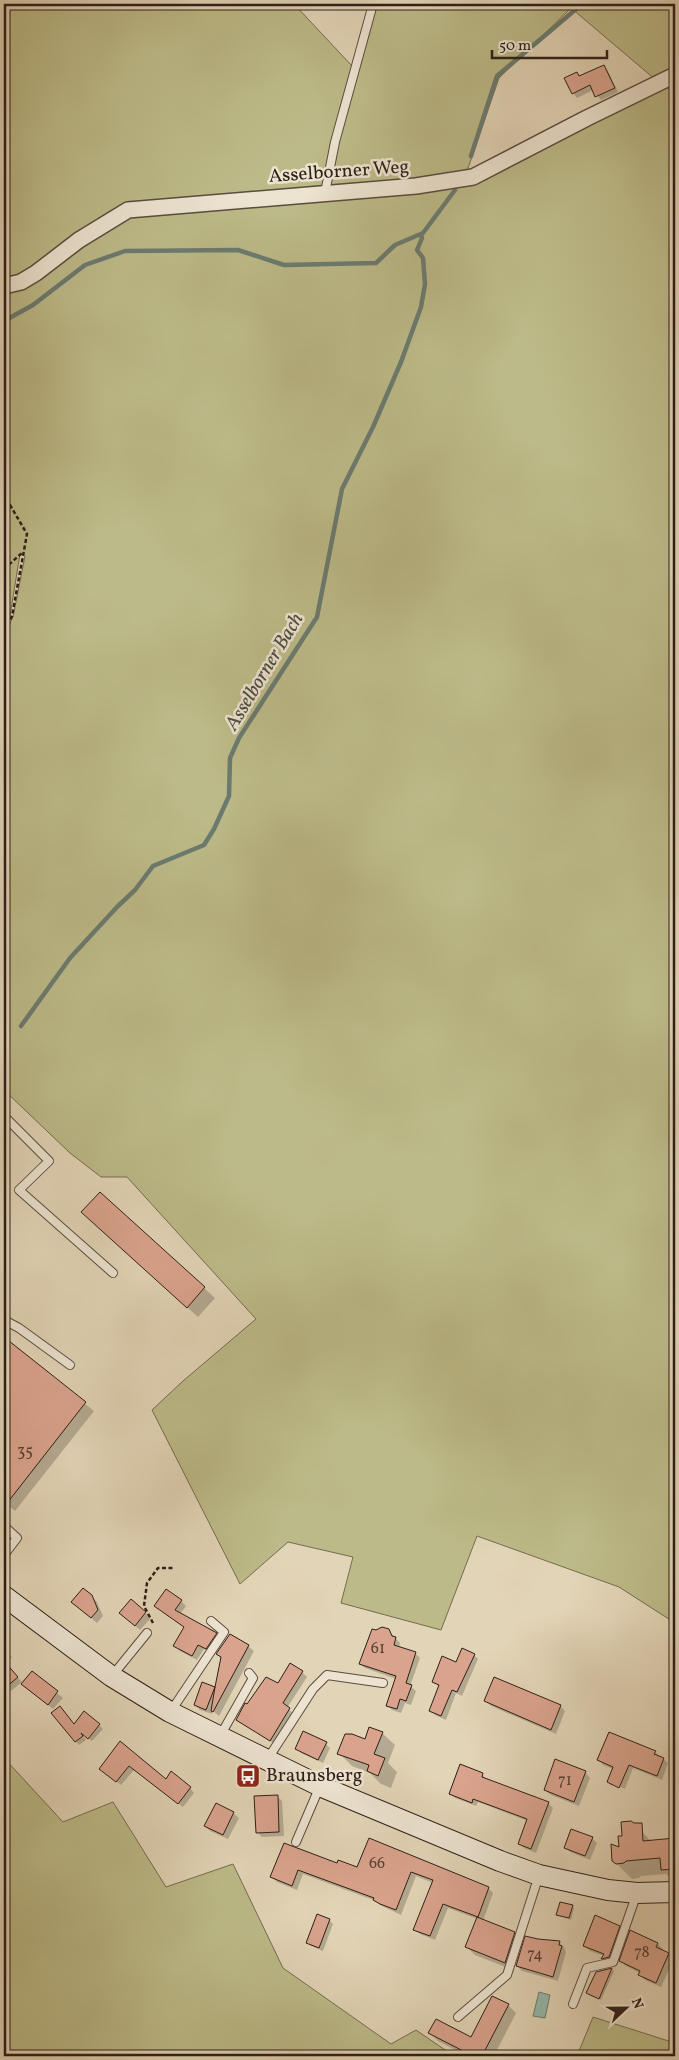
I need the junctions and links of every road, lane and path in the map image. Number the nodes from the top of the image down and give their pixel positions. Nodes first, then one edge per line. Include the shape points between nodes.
1 (373, 4) edge
2 (675, 75) edge
3 (655, 84) junction
4 (675, 84) edge
5 (326, 193) junction
6 (4, 286) edge
7 (4, 502) edge
8 (23, 552) junction
9 (4, 569) edge
10 (4, 632) edge
11 (4, 1116) edge
12 (112, 1273) dead end
13 (4, 1320) edge
14 (70, 1365) dead end
15 (4, 1526) edge
16 (4, 1554) edge
17 (174, 1568) dead end
18 (4, 1596) edge
19 (210, 1621) dead end
20 (147, 1633) joint
21 (249, 1673) dead end
22 (111, 1676) junction
23 (383, 1683) dead end
24 (170, 1712) junction
25 (219, 1738) junction
26 (267, 1760) junction
27 (320, 1786) junction
28 (296, 1842) dead end
29 (539, 1875) junction
30 (675, 1892) edge
31 (637, 1893) junction
32 (573, 2004) dead end
33 (458, 2017) dead end

1 - 5 lane via 335,142
2 - 3 street, Asselborner Weg
3 - 4 street
3 - 5 street, Asselborner Weg via 473,177 416,186
5 - 6 street, Asselborner Weg via 128,210 79,240 36,273
7 - 8 path via 10,505 26,534
8 - 9 path
8 - 10 path via 12,616
11 - 12 lane via 49,1161 19,1190
13 - 14 lane
15 - 16 lane via 17,1538
17 - 20 path via 158,1568 148,1583 144,1606 154,1622
18 - 22 main road
19 - 24 lane via 224,1632
20 - 22 lane
21 - 25 lane via 253,1678
22 - 24 main road
23 - 26 lane via 327,1675 313,1689
24 - 25 main road
25 - 26 main road
26 - 27 main road
27 - 28 lane
27 - 29 main road
29 - 31 main road
29 - 33 lane via 507,1975
30 - 31 main road
31 - 32 lane via 613,1962 587,1968

